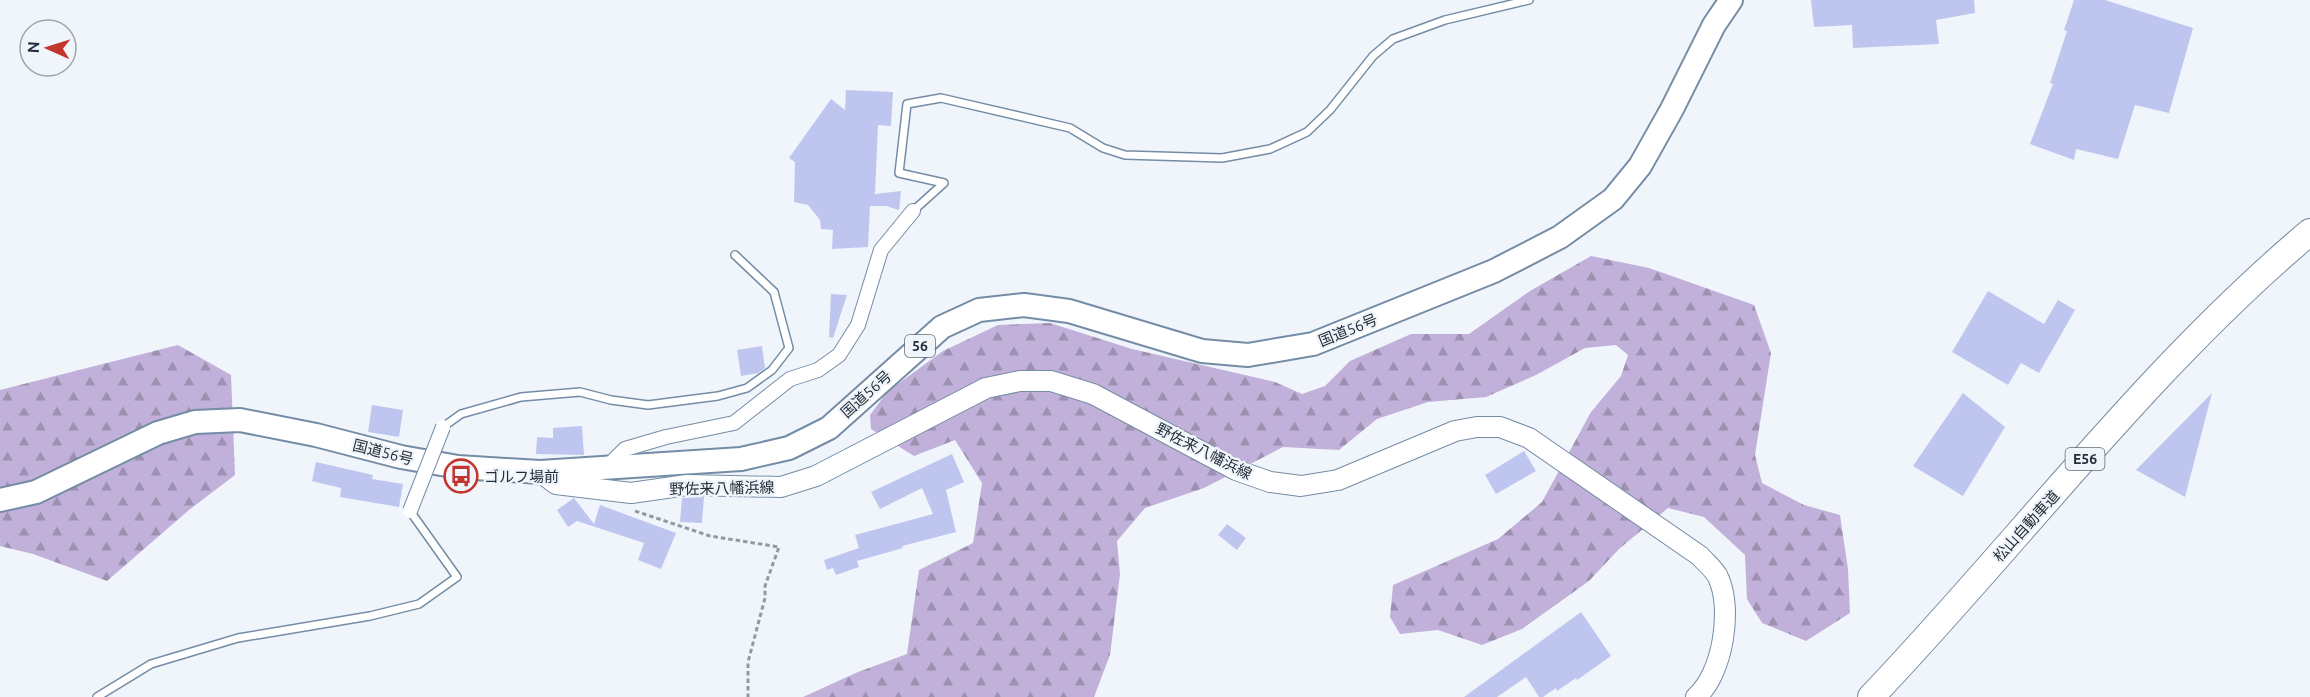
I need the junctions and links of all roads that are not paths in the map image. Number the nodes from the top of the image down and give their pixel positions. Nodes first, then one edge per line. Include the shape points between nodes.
1 (1529, 0) edge
2 (1731, 0) edge
3 (913, 211) joint
4 (2310, 232) edge
5 (735, 255) dead end
6 (443, 427) joint
7 (606, 469) junction
8 (540, 472) junction
9 (0, 500) edge
10 (410, 511) joint
11 (97, 697) edge
12 (1696, 697) edge
13 (1871, 697) edge

1 - 3 lane via 1445,20 1393,39 1307,132 1270,149 1222,158 1125,155 1103,148 1070,128 941,98 907,104 899,173 944,183
2 - 7 highway, 国道56号 / 56 via 1640,166 1613,199 1560,237 1494,271 1313,344 1248,355 1202,351 1069,311 1024,305 979,310 942,327 829,428 789,448 741,459
3 - 7 street via 881,250 858,326 838,355 818,370 790,379 734,423 626,449
4 - 13 highway, 松山自動車道 / E56 via 2170,364
5 - 6 lane via 774,292 789,348 772,370 747,388 648,405 580,392 521,397 461,414
6 - 10 street, bridge
7 - 8 highway, 国道56号 / 56
8 - 9 highway, 国道56号 / 56 via 458,467 240,420 195,422 158,433 36,492
8 - 12 main road, 野佐来八幡浜線 via 556,484 631,493 687,485 781,487 816,476 986,388 1020,381 1051,381 1093,394 1236,470 1270,483 1301,486 1338,480 1455,431 1500,427 1529,438 1700,556 1718,577 1725,610 1724,637 1718,663
10 - 11 lane via 457,577 419,604 238,638 151,664

